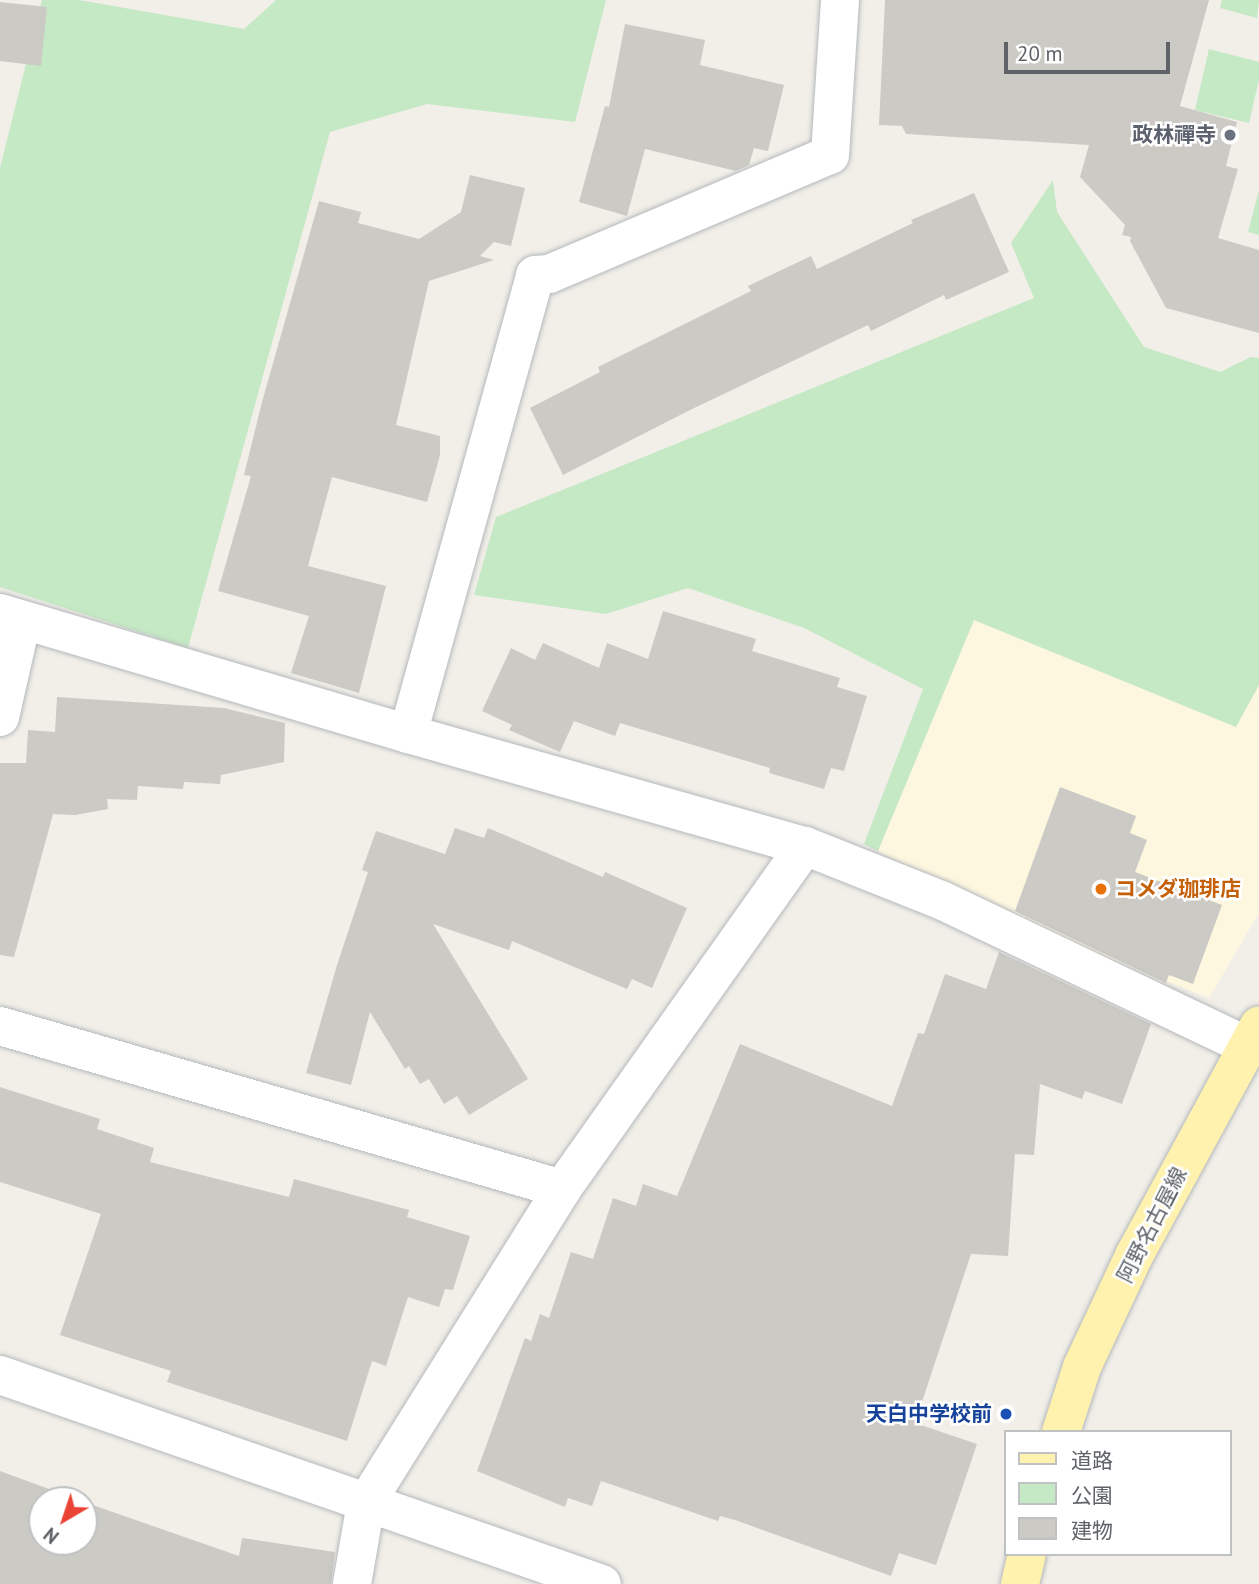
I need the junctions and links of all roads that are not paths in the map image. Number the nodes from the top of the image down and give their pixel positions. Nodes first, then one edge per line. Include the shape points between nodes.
1 (840, 0) edge
2 (11, 616) edge
3 (0, 717) edge
4 (408, 734) junction
5 (805, 846) junction
6 (0, 1026) edge
7 (1255, 1039) edge
8 (562, 1189) junction
9 (0, 1375) edge
10 (1062, 1430) edge
11 (366, 1503) junction
12 (1027, 1556) edge
13 (352, 1584) edge
14 (602, 1584) edge
15 (1020, 1584) edge

1 - 4 street via 830,155 549,274 535,275
2 - 3 street
2 - 4 street
4 - 5 street
5 - 7 street via 941,900
5 - 8 street
6 - 8 street
7 - 10 main road, 阿野名古屋線 via 1135,1254 1082,1367
8 - 11 street
9 - 11 street
11 - 13 street
11 - 14 street
12 - 15 main road

